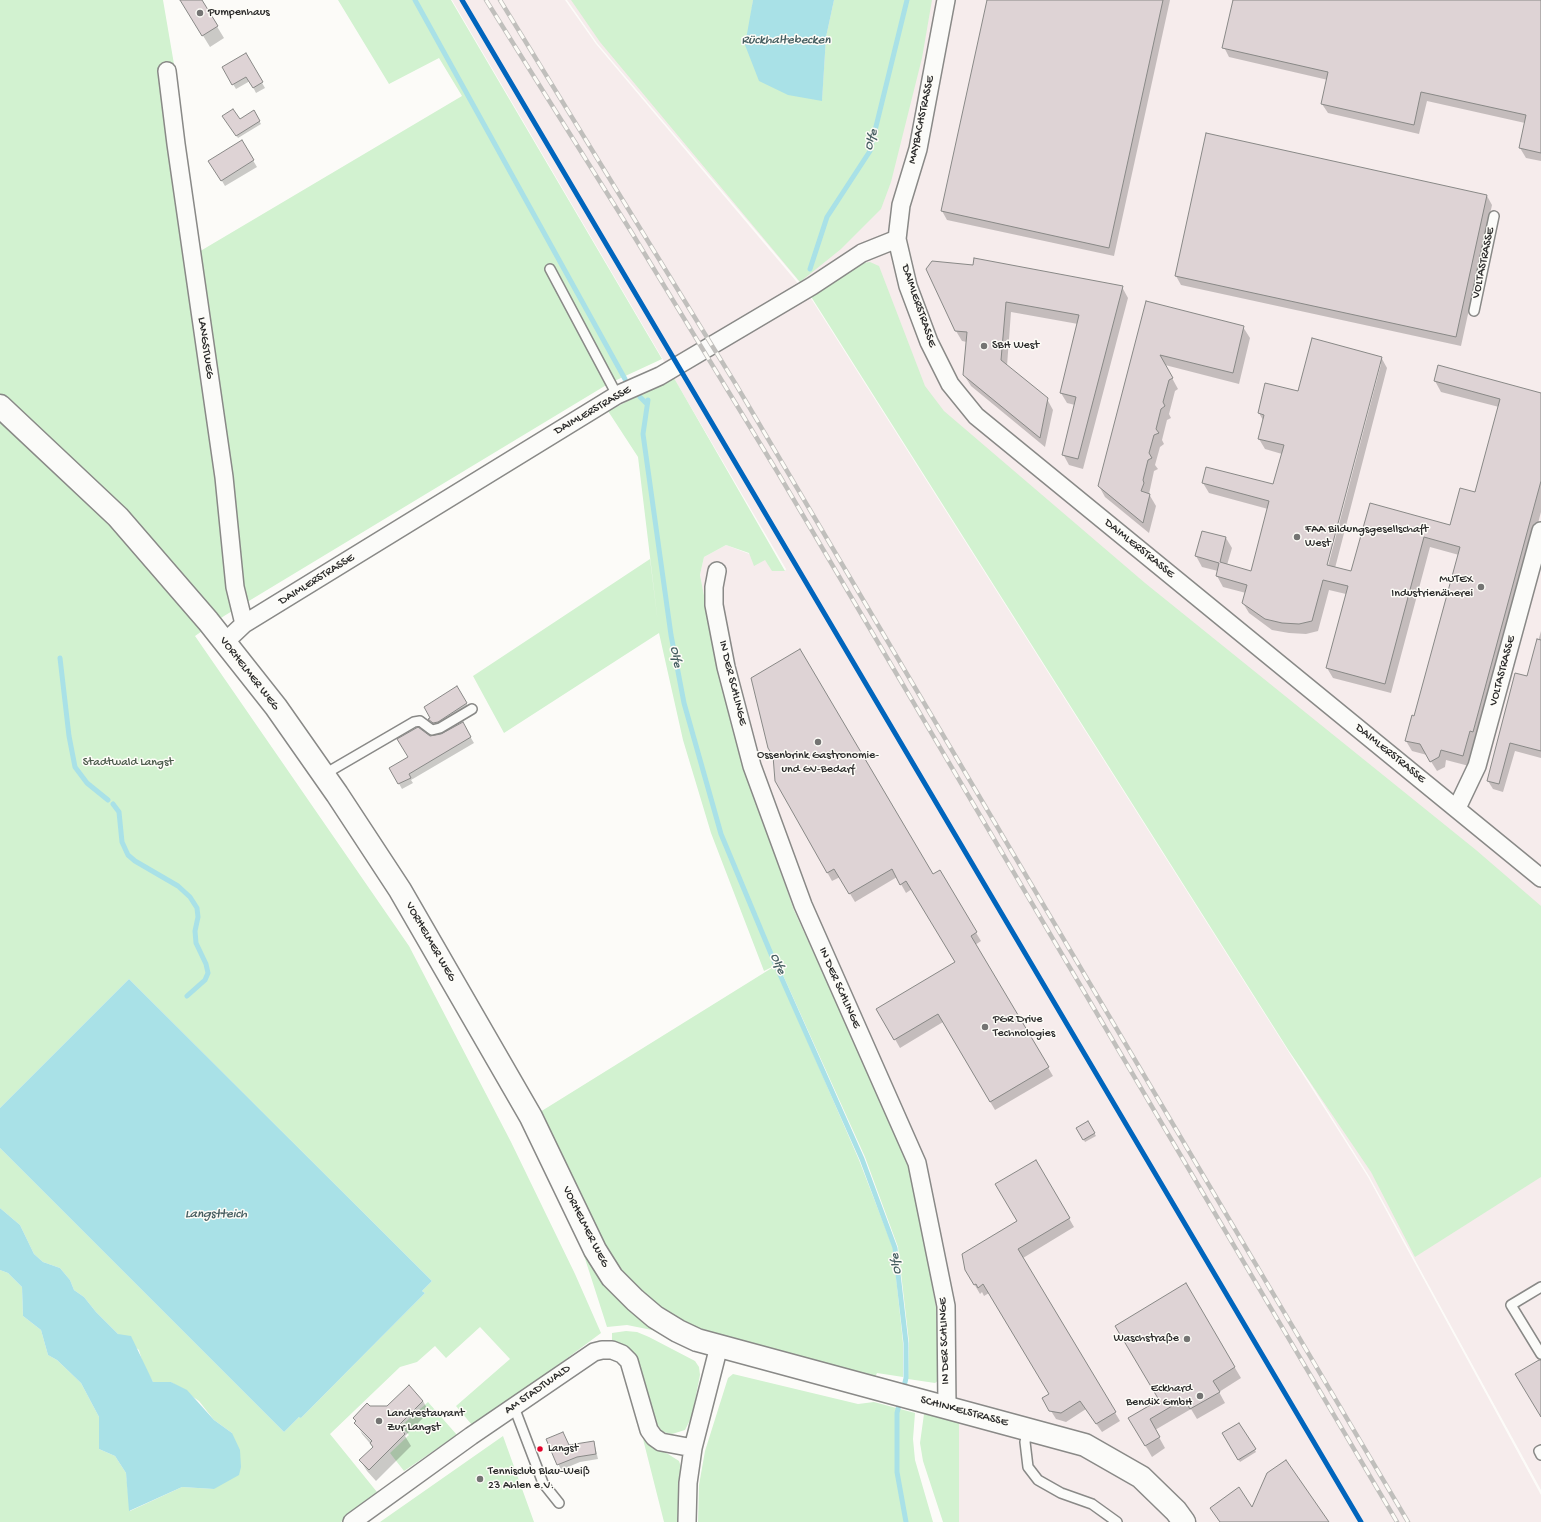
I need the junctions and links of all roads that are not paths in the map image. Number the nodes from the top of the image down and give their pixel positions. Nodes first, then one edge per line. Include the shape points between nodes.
1 (946, 0) edge
2 (167, 71) dead end
3 (1494, 216) dead end
4 (896, 239) junction
5 (550, 269) dead end
6 (1474, 311) dead end
7 (617, 396) junction
8 (0, 406) edge
9 (1541, 531) edge
10 (717, 571) dead end
11 (244, 624) junction
12 (225, 642) junction
13 (472, 709) dead end
14 (323, 775) junction
15 (1457, 808) junction
16 (1541, 878) edge
17 (1541, 1287) edge
18 (719, 1346) junction
19 (1541, 1354) edge
20 (514, 1407) junction
21 (946, 1407) junction
22 (1028, 1428) junction
23 (693, 1448) junction
24 (1541, 1450) edge
25 (1541, 1455) edge
26 (559, 1503) dead end
27 (352, 1522) edge
28 (686, 1522) edge
29 (1117, 1522) edge
30 (1184, 1522) edge

1 - 4 street, MAYBACHSTRASSE via 918,149 901,205
2 - 11 street, LANGSTWEG via 224,477 235,587
3 - 6 lane, VOLTASTRASSE
4 - 7 street, DAIMLERSTRASSE via 862,253 812,286 660,376
4 - 15 street, DAIMLERSTRASSE via 908,286 929,342 950,384 976,416
5 - 7 lane
7 - 11 street, DAIMLERSTRASSE
8 - 12 street, VORHELMER WEG via 118,517
9 - 15 street, VOLTASTRASSE via 1477,766
10 - 21 street, IN DER SCHLINGE via 714,605 726,667 752,766 803,906 917,1163 946,1306
11 - 12 street, DAIMLERSTRASSE
12 - 14 street, VORHELMER WEG via 276,707
13 - 14 lane via 432,730 420,722 414,722
14 - 18 street, VORHELMER WEG via 400,890 523,1103 595,1250 612,1277 655,1317 684,1334
15 - 16 street, DAIMLERSTRASSE
17 - 19 lane via 1511,1305
18 - 21 street, SCHINKELSTRASSE
18 - 23 street
20 - 23 street, AM STADTWALD via 594,1352 612,1350 622,1354 629,1361 649,1430 654,1437 661,1442
20 - 26 lane via 543,1483
20 - 27 street, AM STADTWALD
21 - 22 street, SCHINKELSTRASSE
22 - 29 lane via 1025,1442 1028,1468 1038,1480 1061,1493 1092,1504
22 - 30 street, SCHINKELSTRASSE via 1085,1445 1141,1477
23 - 28 street
24 - 25 lane

